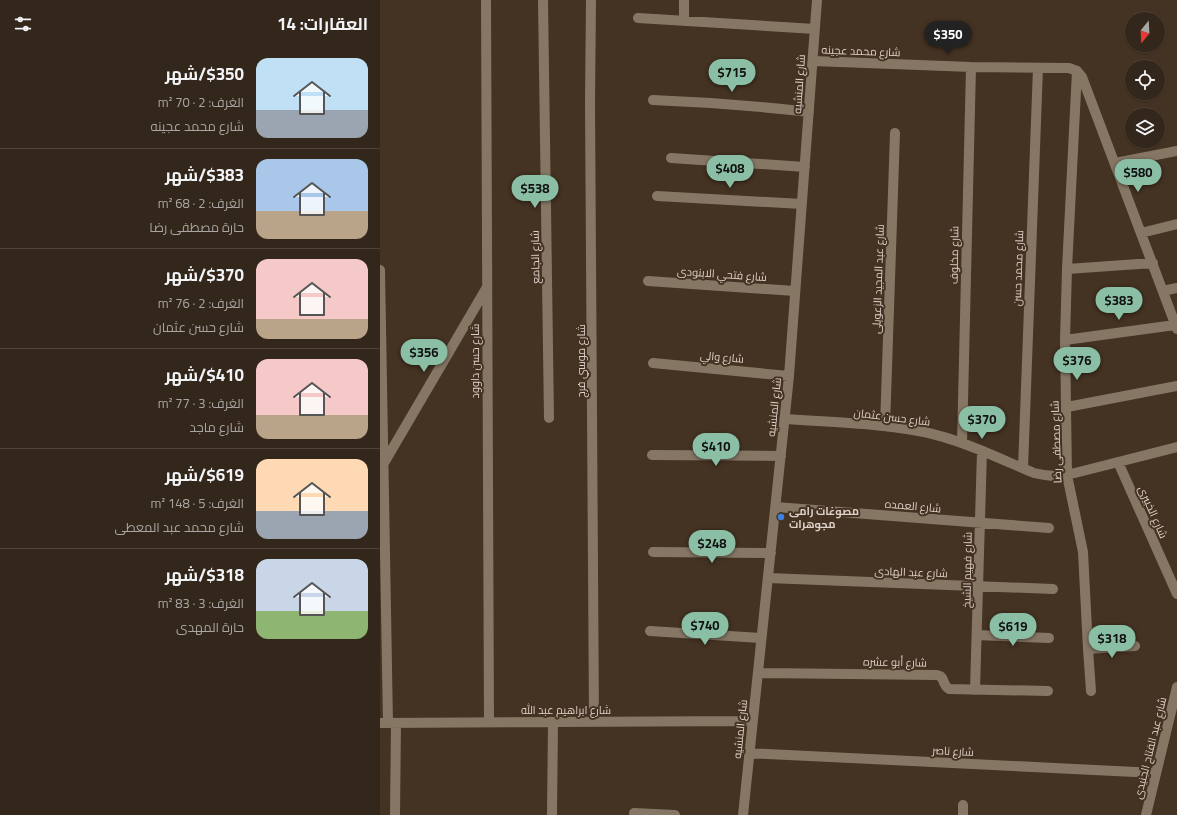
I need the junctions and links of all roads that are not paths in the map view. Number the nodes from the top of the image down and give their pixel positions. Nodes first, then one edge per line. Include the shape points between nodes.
1 (486, 0) edge
2 (543, 0) edge
3 (591, 0) edge
4 (684, 0) edge
5 (817, 0) edge
6 (638, 18) dead end
7 (684, 20) junction
8 (815, 30) junction
9 (813, 61) junction
10 (970, 67) junction
11 (1038, 68) junction
12 (1077, 71) junction
13 (653, 100) dead end
14 (809, 112) junction
15 (895, 133) dead end
16 (1177, 150) edge
17 (671, 158) dead end
18 (1115, 163) junction
19 (805, 167) junction
20 (657, 196) dead end
21 (802, 204) junction
22 (1177, 224) edge
23 (1141, 233) junction
24 (1153, 263) junction
25 (1067, 269) junction
26 (380, 270) edge
27 (648, 281) dead end
28 (487, 287) junction
29 (1177, 288) edge
30 (1163, 291) junction
31 (795, 292) junction
32 (1176, 327) edge
33 (1066, 340) junction
34 (653, 363) dead end
35 (789, 376) junction
36 (1177, 386) edge
37 (1067, 408) junction
38 (549, 418) dead end
39 (785, 419) junction
40 (885, 426) junction
41 (962, 443) junction
42 (1177, 447) edge
43 (982, 451) junction
44 (652, 455) dead end
45 (781, 456) junction
46 (1118, 462) junction
47 (382, 467) edge
48 (1023, 468) junction
49 (1067, 475) junction
50 (776, 507) junction
51 (980, 523) junction
52 (1049, 528) dead end
53 (653, 552) dead end
54 (771, 553) junction
55 (768, 578) junction
56 (978, 586) junction
57 (1053, 589) dead end
58 (1177, 594) edge
59 (650, 631) dead end
60 (977, 635) junction
61 (761, 638) junction
62 (1049, 638) dead end
63 (1135, 646) dead end
64 (1088, 650) junction
65 (758, 673) junction
66 (1177, 687) edge
67 (975, 690) junction
68 (1048, 691) dead end
69 (1091, 691) dead end
70 (489, 722) junction
71 (553, 722) junction
72 (594, 722) junction
73 (752, 722) junction
74 (388, 723) edge
75 (749, 753) junction
76 (1156, 773) junction
77 (634, 813) dead end
78 (395, 815) edge
79 (552, 815) edge
80 (675, 815) edge
81 (743, 815) edge
82 (1146, 815) edge

1 - 28 street, شارع حسن داوود
2 - 38 street, شارع الجامع
3 - 72 street, شارع موسي فرج
4 - 7 street
5 - 8 street, شارع المنشيه
6 - 7 street
7 - 8 street
8 - 9 street, شارع المنشيه
9 - 10 street, شارع محمد عجينه
9 - 14 street, شارع المنشيه
10 - 11 street, شارع محمد عجينه
10 - 41 street, شارع مخلوف
11 - 12 street, شارع محمد عجينه via 1069,68
11 - 48 street, شارع محمد حسن
12 - 18 street via 1082,77
12 - 25 street, شارع مصطفى رضا
13 - 14 street
14 - 19 street, شارع المنشيه
15 - 40 street, شارع عبد المجيد الزعويلى
16 - 18 street
17 - 19 street
18 - 23 street
19 - 21 street, شارع المنشيه
20 - 21 street
21 - 31 street, شارع المنشيه
22 - 23 street
23 - 24 street
24 - 25 street
24 - 30 street
25 - 33 street, شارع مصطفى رضا
26 - 47 street
27 - 31 street, شارع فتحي الابنودى
28 - 47 street
28 - 70 street, شارع حسن داوود
29 - 30 street
30 - 32 street
31 - 35 street, شارع المنشيه
32 - 33 street
33 - 37 street, شارع مصطفى رضا
34 - 35 street, شارع والي
35 - 39 street, شارع المنشيه
36 - 37 street
37 - 49 street, شارع مصطفى رضا
39 - 40 street, شارع حسن عثمان
39 - 45 street, شارع المنشيه
40 - 41 street, شارع حسن عثمان via 924,432
41 - 43 street, شارع حسن عثمان
42 - 46 street, شارع حسن عثمان
43 - 48 street, شارع حسن عثمان
43 - 51 street, شارع فهيم الشيخ
44 - 45 street
45 - 50 street, شارع المنشيه
46 - 49 street, شارع حسن عثمان
46 - 58 street, شارع الخبيرى
47 - 74 street
48 - 49 street, شارع حسن عثمان via 1047,476
49 - 64 street, شارع مصطفى رضا via 1083,552
50 - 51 street, شارع العمده
50 - 54 street, شارع المنشيه
51 - 52 street, شارع العمده
51 - 56 street, شارع فهيم الشيخ
53 - 54 street
54 - 55 street, شارع المنشيه
55 - 56 street, شارع عبد الهادى
55 - 61 street, شارع المنشيه
56 - 57 street, شارع عبد الهادى
56 - 60 street, شارع فهيم الشيخ
59 - 61 street
60 - 62 street
60 - 67 street, شارع فهيم الشيخ
61 - 65 street, شارع المنشيه
63 - 64 street
64 - 69 street, شارع مصطفى رضا
65 - 67 street, شارع أبو عشره via 936,674 941,676 944,685 949,689
65 - 73 street, شارع المنشيه
66 - 76 street, شارع عبد الفتاح الجنيدى
67 - 68 street, شارع أبو عشره
70 - 71 street, شارع ابراهيم عبد الله
70 - 74 street, شارع ابراهيم عبد الله
71 - 72 street, شارع ابراهيم عبد الله
71 - 79 street
72 - 73 street, شارع ابراهيم عبد الله
73 - 75 street, شارع المنشيه
74 - 78 street
75 - 76 street, شارع ناصر
75 - 81 street, شارع المنشيه
76 - 82 street, شارع عبد الفتاح الجنيدى
77 - 80 street

